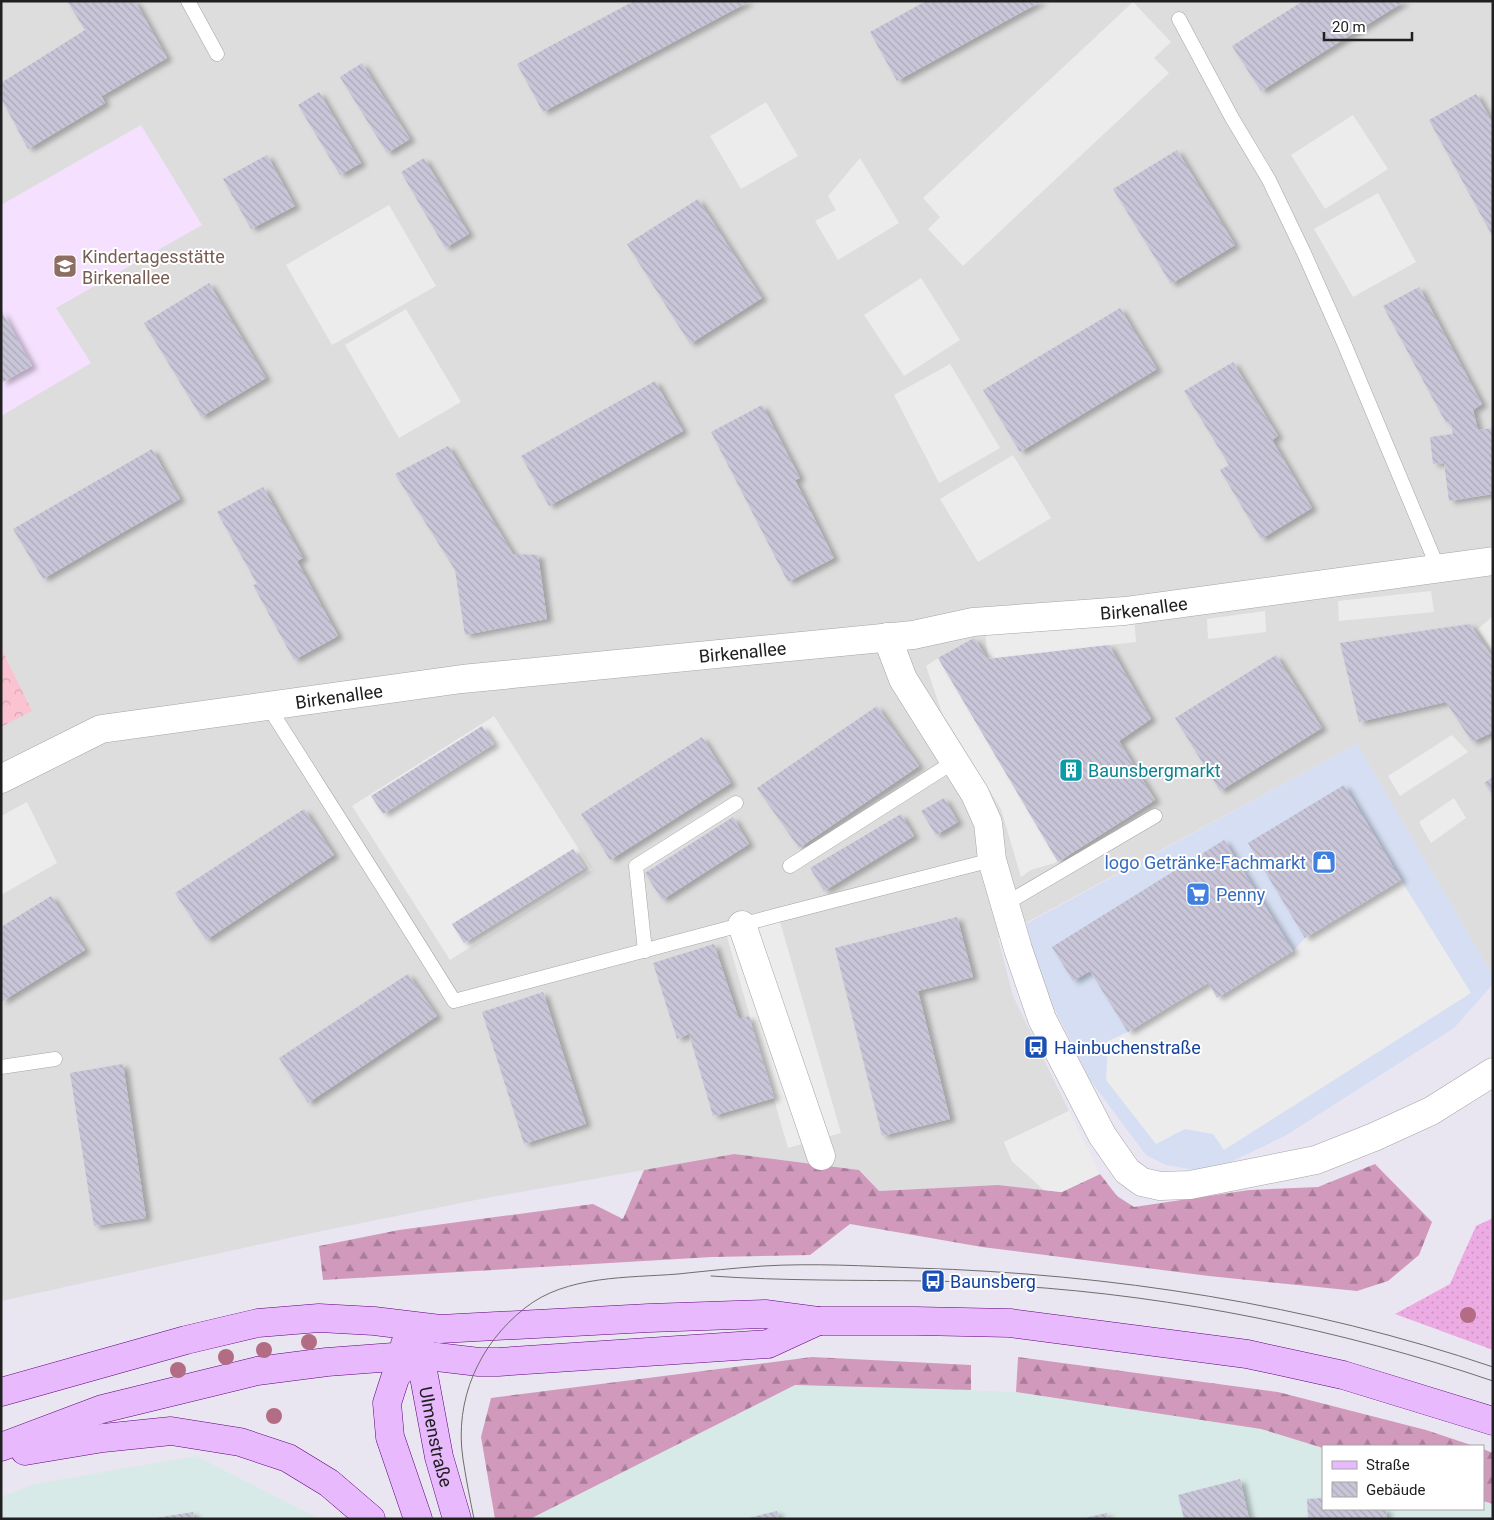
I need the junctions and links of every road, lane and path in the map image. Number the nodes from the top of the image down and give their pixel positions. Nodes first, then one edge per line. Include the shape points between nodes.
1 (188, 1) edge
2 (1179, 19) dead end
3 (217, 54) dead end
4 (1493, 561) edge
5 (1438, 568) junction
6 (887, 637) junction
7 (268, 706) junction
8 (954, 762) junction
9 (1, 779) edge
10 (736, 803) dead end
11 (1155, 816) dead end
12 (992, 860) junction
13 (790, 866) dead end
14 (1005, 904) junction
15 (742, 925) junction
16 (646, 951) junction
17 (55, 1060) dead end
18 (1, 1067) edge
19 (1493, 1072) edge
20 (821, 1156) dead end
21 (374, 1321) junction
22 (818, 1321) junction
23 (440, 1329) junction
24 (420, 1355) junction
25 (1, 1392) edge
26 (1493, 1421) edge
27 (1, 1447) edge
28 (1, 1455) edge
29 (372, 1519) edge
30 (418, 1519) edge
31 (457, 1519) edge

1 - 3 lane
2 - 5 lane via 1269,180 1304,253
4 - 5 street, Birkenallee
5 - 6 street, Birkenallee via 1125,610 973,622
6 - 7 street, Birkenallee via 462,679
6 - 8 street via 903,679
7 - 9 street, Birkenallee via 101,729
7 - 16 lane via 454,1001
8 - 12 street via 988,822
8 - 13 lane
10 - 16 lane via 636,866
11 - 14 lane
12 - 14 street
12 - 15 lane
14 - 19 street via 1042,1019 1102,1135 1127,1171 1142,1182 1160,1186 1190,1185 1316,1160 1431,1111
15 - 16 lane
15 - 20 street
17 - 18 lane
21 - 23 main road
21 - 24 main road
21 - 25 main road via 319,1318 258,1323
22 - 23 main road via 765,1314
22 - 24 main road via 768,1344 498,1362
22 - 26 main road via 1010,1322 1247,1354 1343,1375
23 - 24 main road, Ulmenstraße
24 - 27 main road via 257,1371 102,1410
24 - 30 main road, Ulmenstraße via 396,1375 387,1403 390,1437
24 - 31 main road, Ulmenstraße via 439,1457
28 - 29 main road via 103,1438 171,1431 240,1442 288,1458 329,1483

